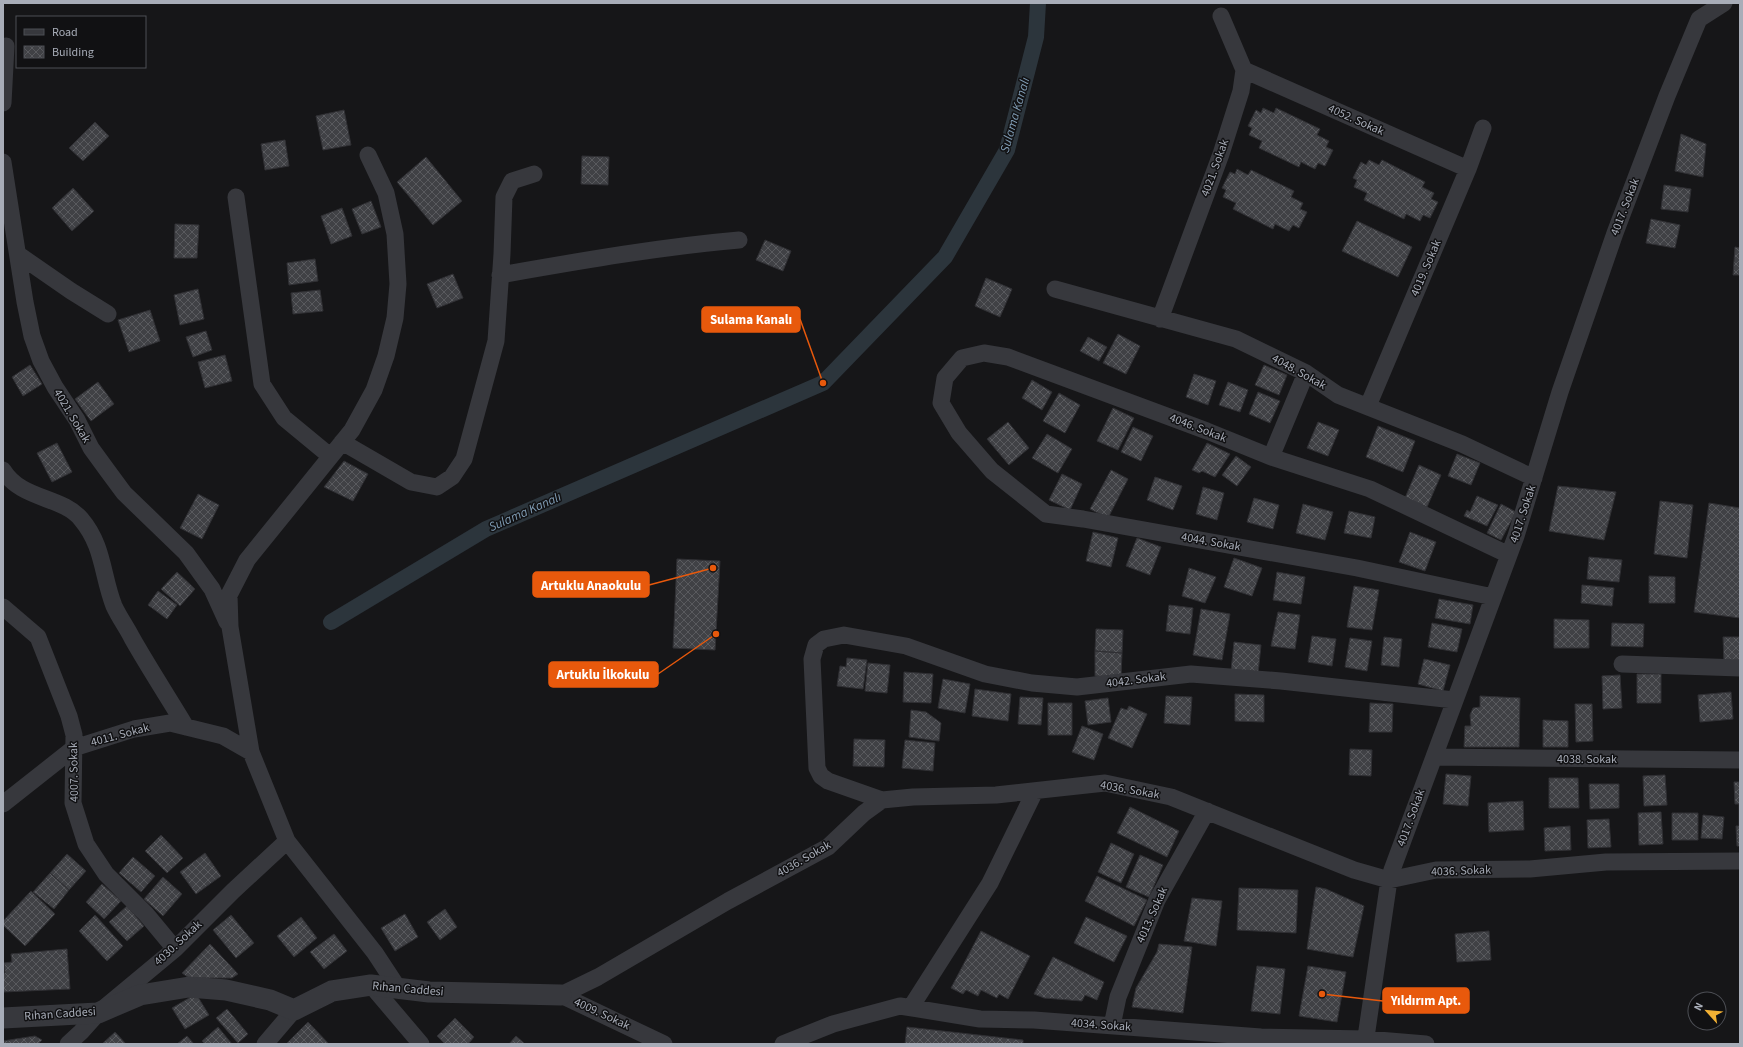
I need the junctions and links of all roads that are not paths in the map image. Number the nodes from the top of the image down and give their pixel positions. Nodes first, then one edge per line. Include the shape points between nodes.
1 (1724, 3) edge
2 (1222, 16) dead end
3 (6, 46) dead end
4 (1244, 70) junction
5 (3, 103) edge
6 (1483, 128) dead end
7 (368, 155) dead end
8 (3, 162) edge
9 (1468, 169) junction
10 (534, 174) dead end
11 (236, 197) dead end
12 (739, 240) dead end
13 (19, 256) junction
14 (500, 275) junction
15 (1055, 289) dead end
16 (108, 314) dead end
17 (1160, 319) junction
18 (1306, 373) junction
19 (1368, 406) junction
20 (958, 433) joint
21 (342, 442) junction
22 (330, 456) junction
23 (1271, 457) junction
24 (3, 470) edge
25 (1534, 478) junction
26 (1509, 556) junction
27 (1493, 597) junction
28 (3, 607) edge
29 (230, 627) junction
30 (1622, 664) dead end
31 (1740, 668) edge
32 (1454, 700) junction
33 (186, 727) junction
34 (74, 748) junction
35 (251, 752) junction
36 (1434, 757) junction
37 (1740, 760) edge
38 (1036, 791) junction
39 (882, 800) junction
40 (3, 804) edge
41 (1207, 811) junction
42 (287, 841) junction
43 (1740, 861) edge
44 (1389, 880) junction
45 (175, 949) junction
46 (371, 985) junction
47 (398, 988) junction
48 (561, 995) junction
49 (912, 1007) junction
50 (294, 1010) junction
51 (98, 1013) junction
52 (3, 1018) edge
53 (1112, 1026) junction
54 (1260, 1040) edge
55 (1366, 1041) edge
56 (68, 1044) edge
57 (265, 1044) edge
58 (421, 1044) edge
59 (664, 1044) edge
60 (783, 1044) edge
61 (1426, 1044) edge

1 - 25 street, 4017. Sokak via 1699,19 1667,96 1607,256 1560,392
2 - 4 street, 4021. Sokak
3 - 5 street
4 - 9 street, 4052. Sokak
4 - 17 street, 4021. Sokak via 1242,91 1221,154
6 - 9 street, 4019. Sokak
7 - 21 street via 386,193 395,234 398,284 395,318 374,390 352,430
8 - 13 street, 4021. Sokak
9 - 19 street, 4019. Sokak
10 - 14 street via 512,181 504,197
11 - 22 street via 262,384 284,418
12 - 14 street via 603,256
13 - 16 street
13 - 29 street, 4021. Sokak via 32,336 41,361 55,387 77,420 91,448 124,493 186,553 212,589
14 - 21 street via 496,341 464,459 452,476 437,487 411,482
15 - 17 street, 4048. Sokak
17 - 18 street, 4048. Sokak via 1236,339
18 - 19 street, 4048. Sokak via 1338,395
18 - 23 street
19 - 25 street, 4048. Sokak via 1462,444
20 - 23 street, 4046. Sokak via 941,403 945,378 962,358 984,353 1008,357 1207,430
20 - 27 street, 4044. Sokak via 992,471 1046,514 1313,560
21 - 22 street
22 - 29 street via 247,560 229,595
23 - 26 street, 4046. Sokak via 1370,489
24 - 33 street via 7,477 30,493 63,506 80,518 92,534 100,553 114,606
25 - 26 street, 4017. Sokak
26 - 27 street, 4017. Sokak
27 - 32 street, 4017. Sokak
28 - 34 street, 4007. Sokak via 38,637 69,716 74,735
29 - 35 street
30 - 31 street
32 - 36 street, 4017. Sokak
32 - 39 street, 4042. Sokak via 1191,674 1077,687 1032,683 984,674 906,646 844,635 824,639 816,645 812,659 817,768 821,776 828,781
33 - 34 street, 4011. Sokak via 170,722 134,729
33 - 35 street, 4011. Sokak via 223,736
34 - 40 street, 4011. Sokak
34 - 45 street, 4007. Sokak via 74,803 86,844 106,874 146,914
35 - 42 street
36 - 37 street, 4038. Sokak
36 - 44 street, 4017. Sokak
38 - 39 street, 4036. Sokak
38 - 41 street, 4036. Sokak via 1105,783 1171,797
38 - 49 street via 990,883
39 - 48 street, 4036. Sokak via 864,813 828,847 728,901 598,977
41 - 44 street, 4036. Sokak via 1354,870
41 - 53 street, 4013. Sokak via 1157,900 1118,997
42 - 45 street, 4030. Sokak
42 - 47 street via 375,953
43 - 44 street, 4036. Sokak via 1606,862 1530,869 1436,870
44 - 55 street, 4017. Sokak
45 - 51 street, 4030. Sokak
46 - 47 street, Rıhan Caddesi
46 - 50 street, Rıhan Caddesi via 332,991
46 - 58 street
47 - 48 street, Rıhan Caddesi via 429,992
48 - 59 street, 4009. Sokak
49 - 53 street, 4034. Sokak via 980,1019
49 - 60 street, 4034. Sokak via 900,1006 833,1024
50 - 51 street, Rıhan Caddesi via 270,1000 226,990 189,987 140,995
50 - 57 street
51 - 52 street, Rıhan Caddesi
51 - 56 street, 4030. Sokak
53 - 54 street, 4034. Sokak
54 - 55 street, 4034. Sokak
55 - 61 street, 4034. Sokak

